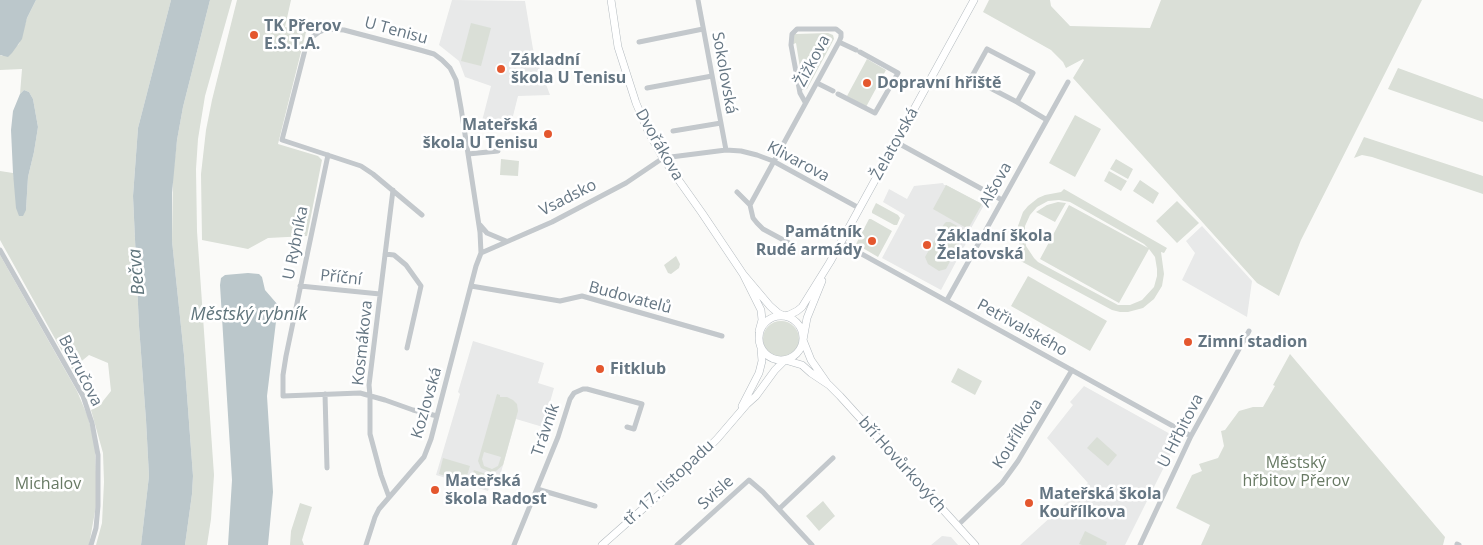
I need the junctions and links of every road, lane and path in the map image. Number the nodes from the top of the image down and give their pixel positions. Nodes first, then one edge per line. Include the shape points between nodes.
1 (611, 0) edge
2 (698, 0) edge
3 (974, 0) edge
4 (703, 29) junction
5 (639, 42) dead end
6 (839, 42) junction
7 (712, 76) junction
8 (817, 82) junction
9 (1068, 82) dead end
10 (647, 88) dead end
11 (805, 102) junction
12 (1017, 102) junction
13 (1047, 120) junction
14 (720, 123) junction
15 (673, 131) dead end
16 (896, 142) junction
17 (726, 150) junction
18 (498, 151) dead end
19 (468, 154) junction
20 (328, 155) junction
21 (663, 158) junction
22 (773, 161) junction
23 (393, 190) junction
24 (736, 192) dead end
25 (1002, 200) junction
26 (750, 205) junction
27 (859, 208) junction
28 (422, 215) dead end
29 (479, 223) junction
30 (507, 241) junction
31 (840, 242) junction
32 (788, 243) dead end
33 (0, 250) edge
34 (481, 253) junction
35 (385, 254) junction
36 (830, 262) junction
37 (743, 274) junction
38 (300, 286) junction
39 (471, 286) junction
40 (380, 294) junction
41 (946, 300) junction
42 (784, 316) junction
43 (759, 331) junction
44 (1249, 331) dead end
45 (722, 336) dead end
46 (802, 340) junction
47 (407, 348) dead end
48 (761, 349) junction
49 (785, 360) junction
50 (1072, 370) junction
51 (829, 385) junction
52 (325, 394) junction
53 (370, 396) junction
54 (437, 416) junction
55 (734, 419) junction
56 (627, 426) dead end
57 (1191, 436) junction
58 (833, 458) dead end
59 (326, 468) dead end
60 (537, 489) junction
61 (389, 497) junction
62 (595, 506) dead end
63 (779, 508) junction
64 (957, 526) junction
65 (91, 545) edge
66 (366, 545) edge
67 (514, 545) edge
68 (602, 545) edge
69 (678, 545) edge
70 (812, 545) edge
71 (975, 545) edge
72 (1140, 545) edge

1 - 21 main road, Dvořákova via 618,47 636,103
2 - 4 street, Sokolovská
3 - 16 main road, Želatovská
4 - 5 street
4 - 7 street, Sokolovská
6 - 8 street, Žižkova
6 - 8 street, Želatovská via 898,73 875,113
6 - 11 street, Žižkova via 841,37 836,29 797,29 792,34 800,93
7 - 10 street
7 - 14 street, Sokolovská
8 - 11 street, Žižkova
9 - 13 street, Alšova
11 - 22 street, Žižkova
12 - 12 street via 1033,73 987,49 971,78
12 - 13 street
13 - 25 street, Alšova
14 - 15 street
14 - 17 street, Sokolovská
16 - 25 street
16 - 27 main road, Želatovská
17 - 21 street, Klivarova
17 - 22 street, Klivarova
18 - 19 street
19 - 20 street, U Tenisu via 456,80 442,60 434,54 391,42 328,29 311,38 305,50 282,140
19 - 29 street, U Tenisu
20 - 23 street via 361,166
20 - 38 street, U Rybníka
21 - 30 street, Vsadsko via 626,183
21 - 37 main road, Dvořákova
22 - 26 street, Žižkova
22 - 27 street, Klivarova
23 - 28 street
23 - 35 street, Kosmákova
24 - 26 street
25 - 41 street, Alšova
26 - 32 street via 753,218 763,229
27 - 31 main road, Želatovská
29 - 30 street via 487,233
29 - 34 street, U Tenisu
30 - 34 street, Vsadsko
31 - 36 main road, Želatovská
31 - 41 street, Petřivalského
33 - 65 street, Bezručova via 83,396 92,424 98,454 98,506
34 - 39 street, Kozlovská
35 - 40 street, Kosmákova
35 - 47 street via 397,257 406,265 421,286
36 - 42 main road, Želatovská via 802,307
36 - 46 main road, Želatovská via 807,318
37 - 42 main road, Dvořákova via 770,306
37 - 43 main road, Dvořákova via 761,310
38 - 40 street, Příční
38 - 52 street, U Rybníka via 283,375 283,396
39 - 45 street, Budovatelů via 560,301 582,296
39 - 54 street, Kozlovská
40 - 53 street, Kosmákova
41 - 50 street, Petřivalského
42 - 43 main road via 771,318
42 - 46 main road via 799,326
43 - 48 main road
44 - 57 street, U Hřbitova
46 - 49 main road via 797,353
46 - 51 main road, bří Hovůrkových via 811,360
48 - 49 main road via 771,358
48 - 55 main road, tř. 17. listopadu via 759,373
49 - 51 main road, bří Hovůrkových via 802,366
49 - 55 main road, tř. 17. listopadu
50 - 57 street, Petřivalského
50 - 64 street, Kouřílkova via 1018,462 1002,483
51 - 64 main road, bří Hovůrkových
52 - 53 street
52 - 59 street
53 - 54 street
53 - 61 street, Kosmákova via 370,434
54 - 61 street, Kozlovská via 424,457
55 - 68 main road, tř. 17. listopadu via 680,476
56 - 60 street, Trávník via 634,429 642,404 588,389 574,393
57 - 72 street, U Hřbitova
58 - 63 street
60 - 62 street
60 - 67 street, Trávník
61 - 66 street, Kozlovská via 375,517
63 - 69 street, Svisle via 749,480
63 - 70 street, Svisle
64 - 71 main road, bří Hovůrkových

